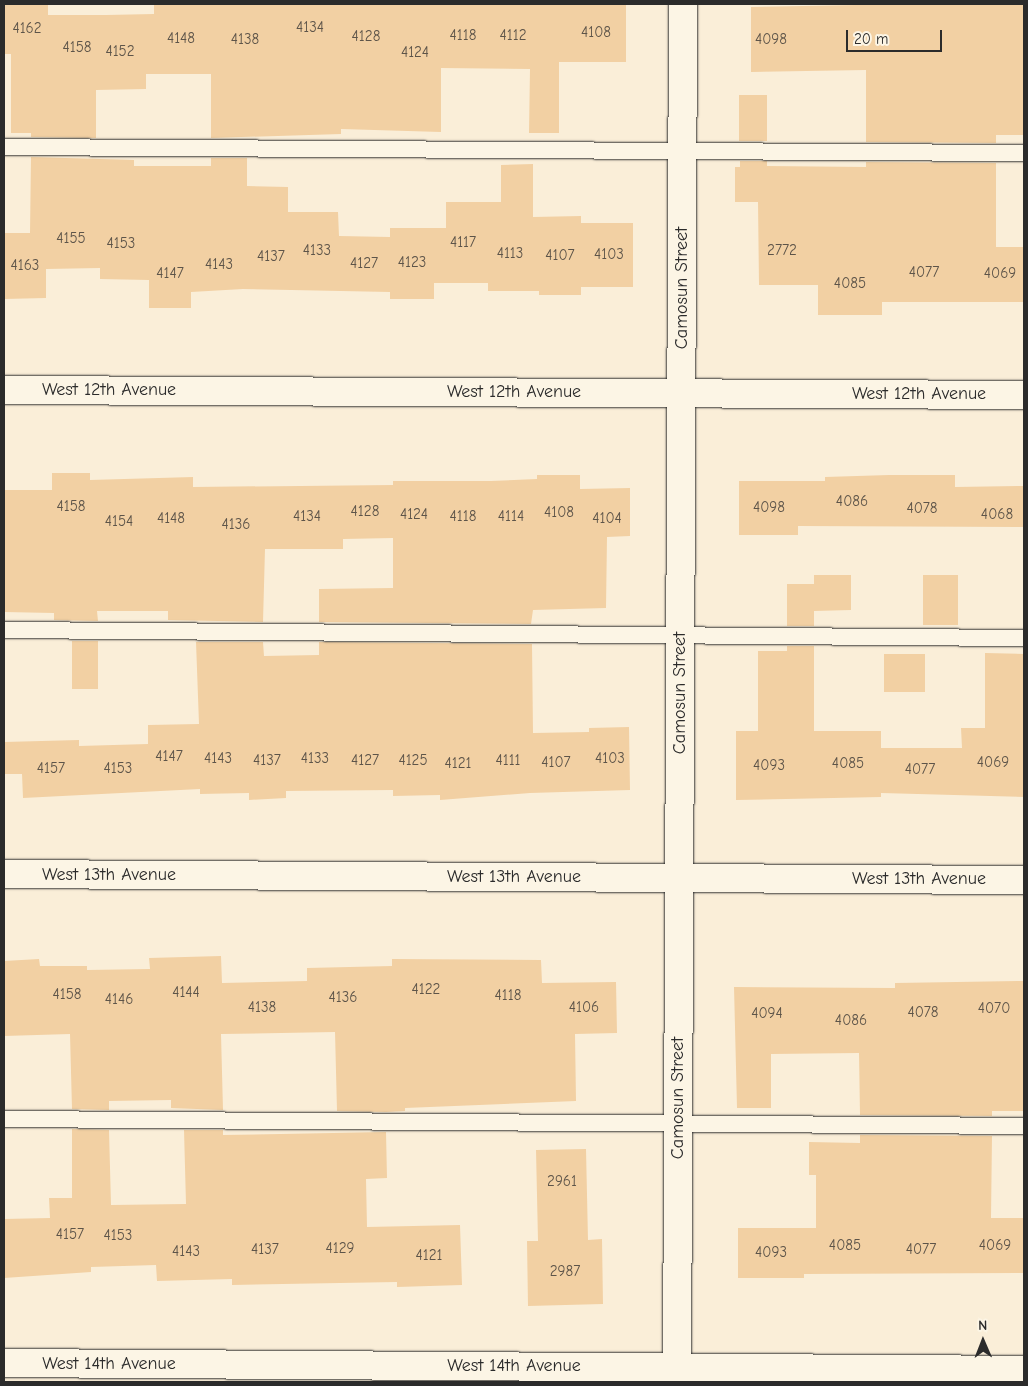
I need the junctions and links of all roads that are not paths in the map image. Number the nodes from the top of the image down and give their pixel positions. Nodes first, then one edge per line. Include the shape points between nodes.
1 (683, 4) edge
2 (4, 147) edge
3 (682, 152) junction
4 (1024, 153) edge
5 (4, 390) edge
6 (681, 393) junction
7 (1024, 395) edge
8 (4, 630) edge
9 (680, 637) junction
10 (1024, 638) edge
11 (4, 874) edge
12 (680, 878) junction
13 (1024, 880) edge
14 (4, 1119) edge
15 (678, 1123) junction
16 (1024, 1126) edge
17 (4, 1363) edge
18 (1024, 1370) edge
19 (677, 1375) edge

1 - 3 street, Camosun Street
2 - 3 lane
3 - 4 lane
3 - 6 street, Camosun Street
5 - 6 street, West 12th Avenue
6 - 7 street, West 12th Avenue
6 - 9 street, Camosun Street
8 - 9 lane
9 - 10 lane
9 - 12 street, Camosun Street
11 - 12 street, West 13th Avenue
12 - 13 street, West 13th Avenue
12 - 15 street, Camosun Street
14 - 15 lane
15 - 16 lane
15 - 19 street, Camosun Street
17 - 19 street, West 14th Avenue
18 - 19 street, West 14th Avenue

